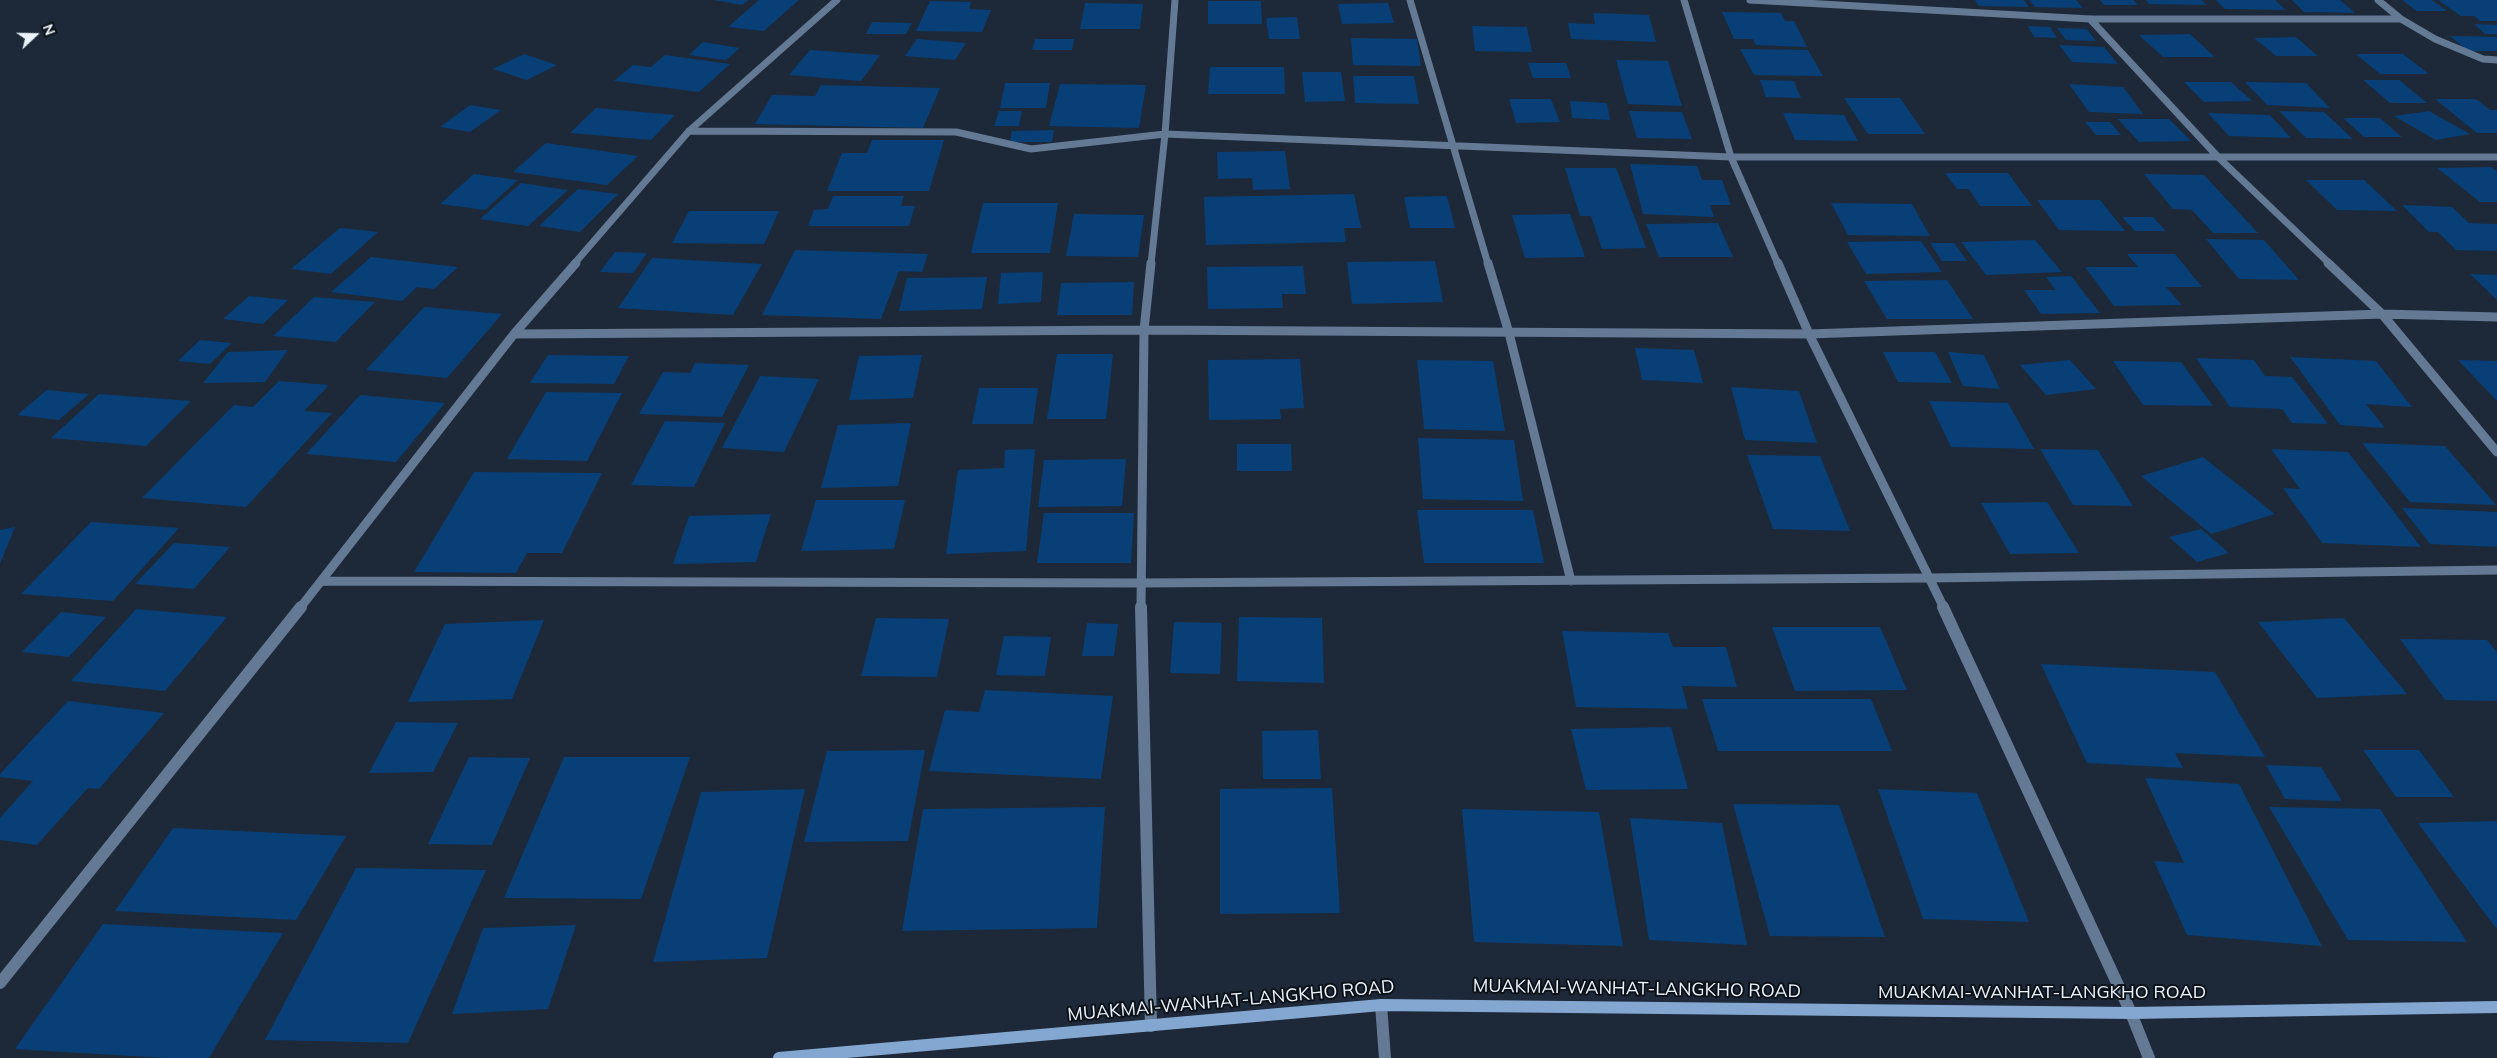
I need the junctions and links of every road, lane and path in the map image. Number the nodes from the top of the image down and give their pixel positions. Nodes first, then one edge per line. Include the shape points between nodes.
1 (837, 0) edge
2 (1175, 0) edge
3 (1410, 0) edge
4 (1684, 0) edge
5 (1750, 0) edge
6 (1888, 0) edge
7 (2378, 0) edge
8 (1894, 8) junction
9 (2090, 19) junction
10 (2401, 19) junction
11 (2497, 60) edge
12 (689, 131) junction
13 (1165, 134) junction
14 (1454, 146) junction
15 (1731, 157) junction
16 (2497, 157) edge
17 (2219, 158) junction
18 (2382, 314) junction
19 (2497, 317) edge
20 (1144, 330) junction
21 (1509, 333) junction
22 (514, 334) junction
23 (1809, 334) junction
24 (2497, 452) edge
25 (2497, 570) edge
26 (1930, 578) junction
27 (322, 581) junction
28 (1571, 581) junction
29 (1140, 583) junction
30 (0, 983) edge
31 (1381, 1005) junction
32 (2497, 1007) edge
33 (2132, 1013) junction
34 (1151, 1026) junction
35 (779, 1058) edge
36 (1385, 1058) edge
37 (2149, 1058) edge

1 - 12 street
2 - 13 street
3 - 14 street
4 - 15 street
5 - 8 street
6 - 8 street
7 - 10 street
8 - 9 street
9 - 10 street
9 - 17 street
10 - 11 street via 2435,39 2483,59
12 - 13 street via 956,132 1031,149
12 - 22 street
13 - 14 street
13 - 20 street
14 - 15 street
14 - 21 street
15 - 17 street
15 - 23 street
16 - 17 street
17 - 18 street
18 - 19 street
18 - 23 street
18 - 24 street
20 - 21 street
20 - 22 street
20 - 29 street
21 - 23 street
21 - 28 street
22 - 27 street
23 - 26 street
25 - 26 street
26 - 28 street
26 - 33 street
27 - 29 street
27 - 30 street
28 - 29 street
29 - 34 street
31 - 33 main road, MUAKMAI-WANHAT-LANGKHO ROAD
31 - 34 main road, MUAKMAI-WANHAT-LANGKHO ROAD
31 - 36 street
32 - 33 main road, MUAKMAI-WANHAT-LANGKHO ROAD
33 - 37 street
34 - 35 main road, MUAKMAI-WANHAT-LANGKHO ROAD

